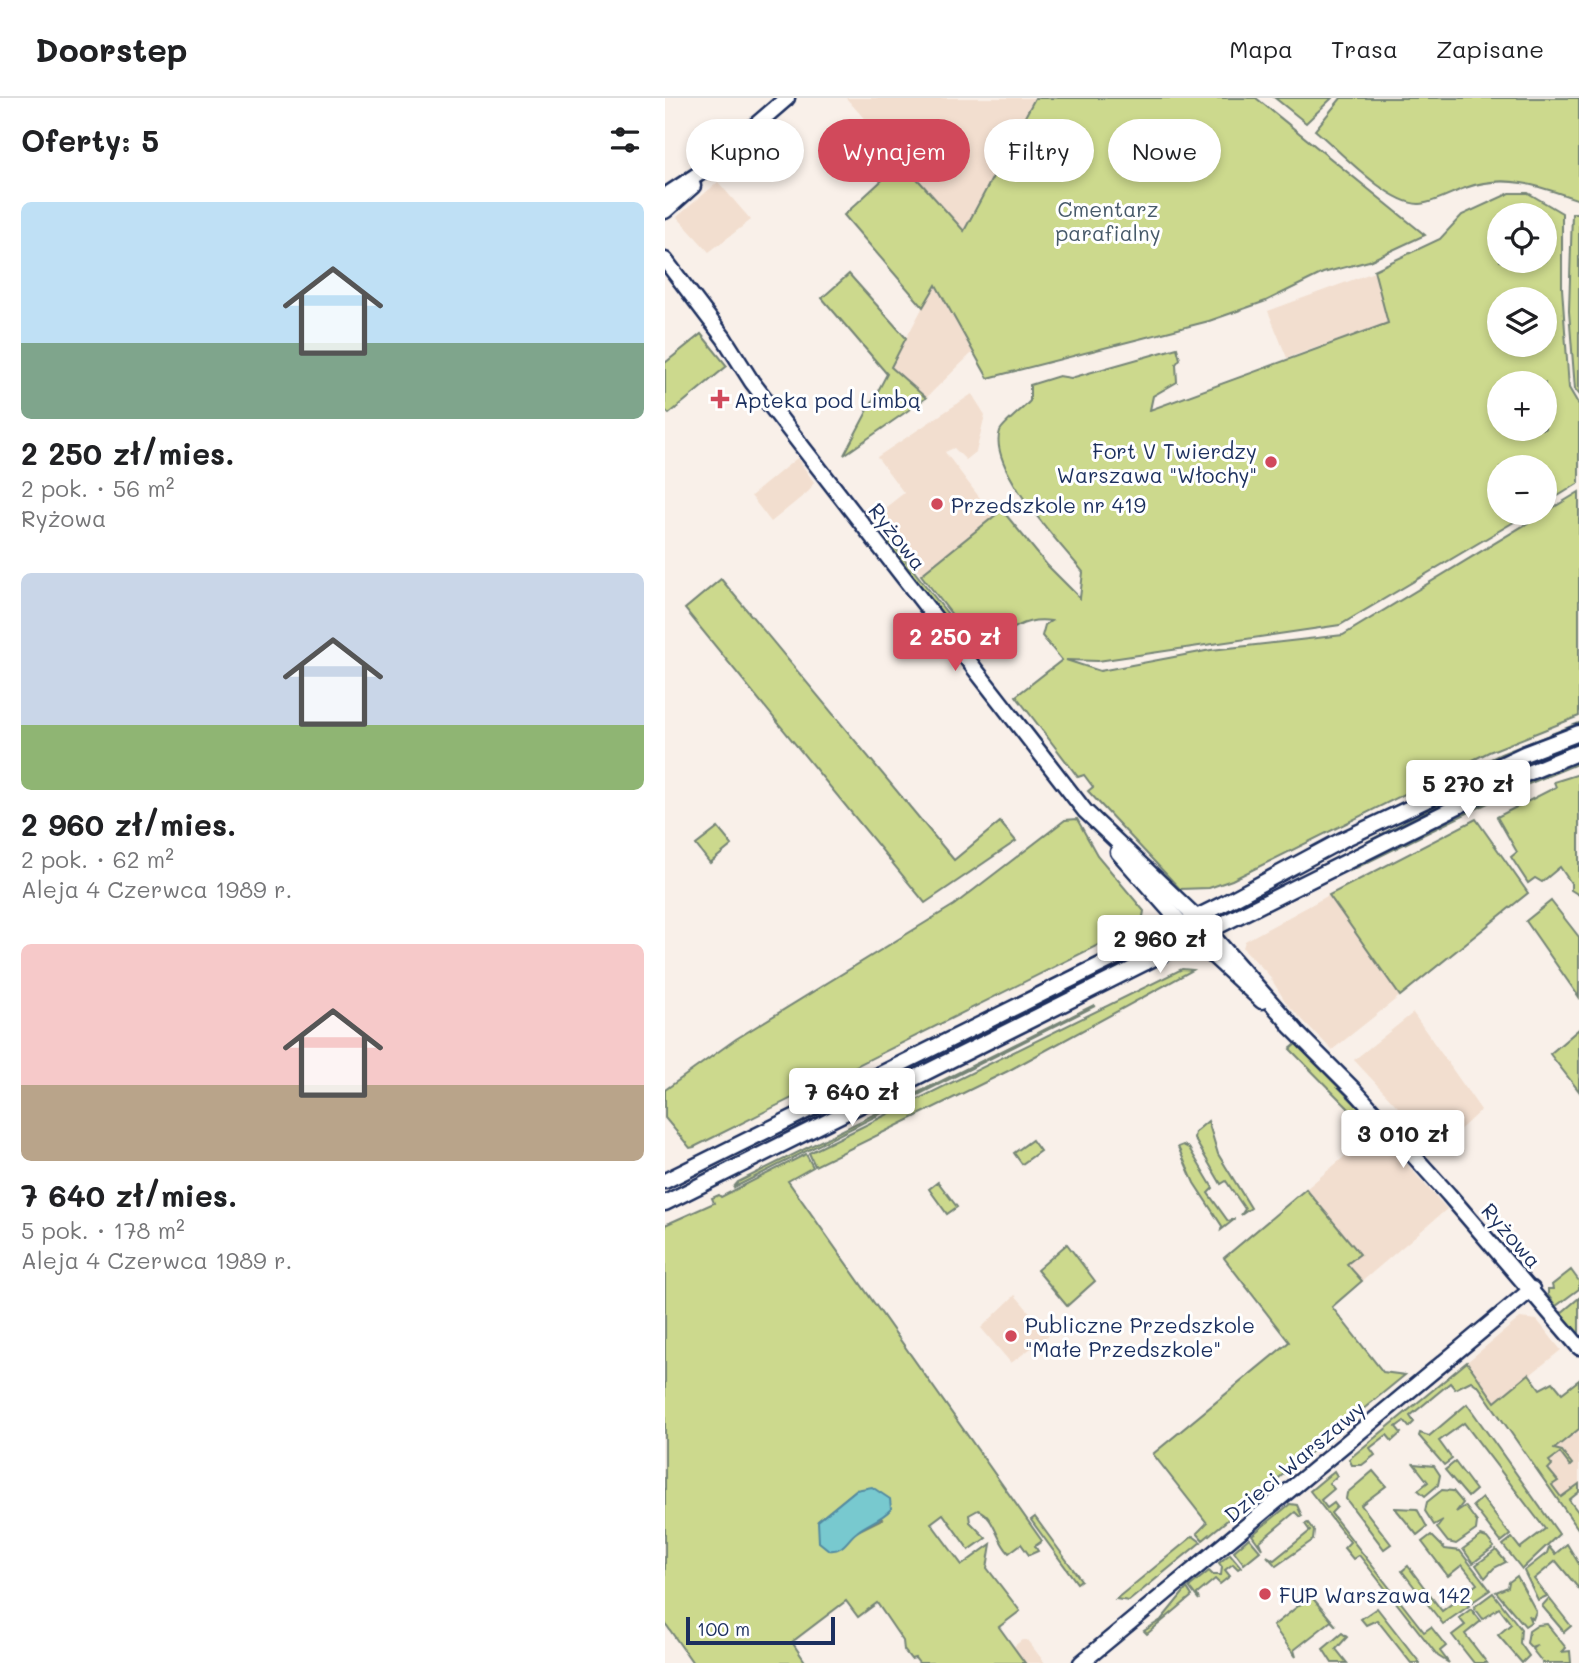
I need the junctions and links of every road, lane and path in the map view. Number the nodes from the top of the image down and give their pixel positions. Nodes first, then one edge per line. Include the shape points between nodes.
1 (787, 98) edge
2 (763, 119) edge
3 (687, 182) edge
4 (695, 182) edge
5 (665, 197) edge
6 (665, 211) edge
7 (665, 260) edge
8 (665, 273) edge
9 (683, 288) junction
10 (1579, 733) edge
11 (1579, 752) edge
12 (1110, 839) junction
13 (1196, 917) junction
14 (1181, 924) junction
15 (1209, 932) junction
16 (1195, 939) junction
17 (1296, 1031) junction
18 (665, 1181) edge
19 (665, 1203) edge
20 (1532, 1289) junction
21 (1579, 1348) edge
22 (1081, 1663) edge

1 - 2 street
3 - 5 street
4 - 6 street
7 - 9 street, Ryżowa
8 - 9 street, Ryżowa
9 - 12 street, Ryżowa via 1065,788
10 - 13 street via 1342,840
11 - 15 street via 1506,782
12 - 13 street, Ryżowa
12 - 14 street, Ryżowa
13 - 14 street
13 - 15 street, Ryżowa
14 - 16 street, Ryżowa
14 - 18 street
15 - 16 street
15 - 17 street, Ryżowa
16 - 17 street, Ryżowa
16 - 19 street
17 - 20 street, Ryżowa
20 - 21 street, Ryżowa
20 - 22 street, Dzieci Warszawy

